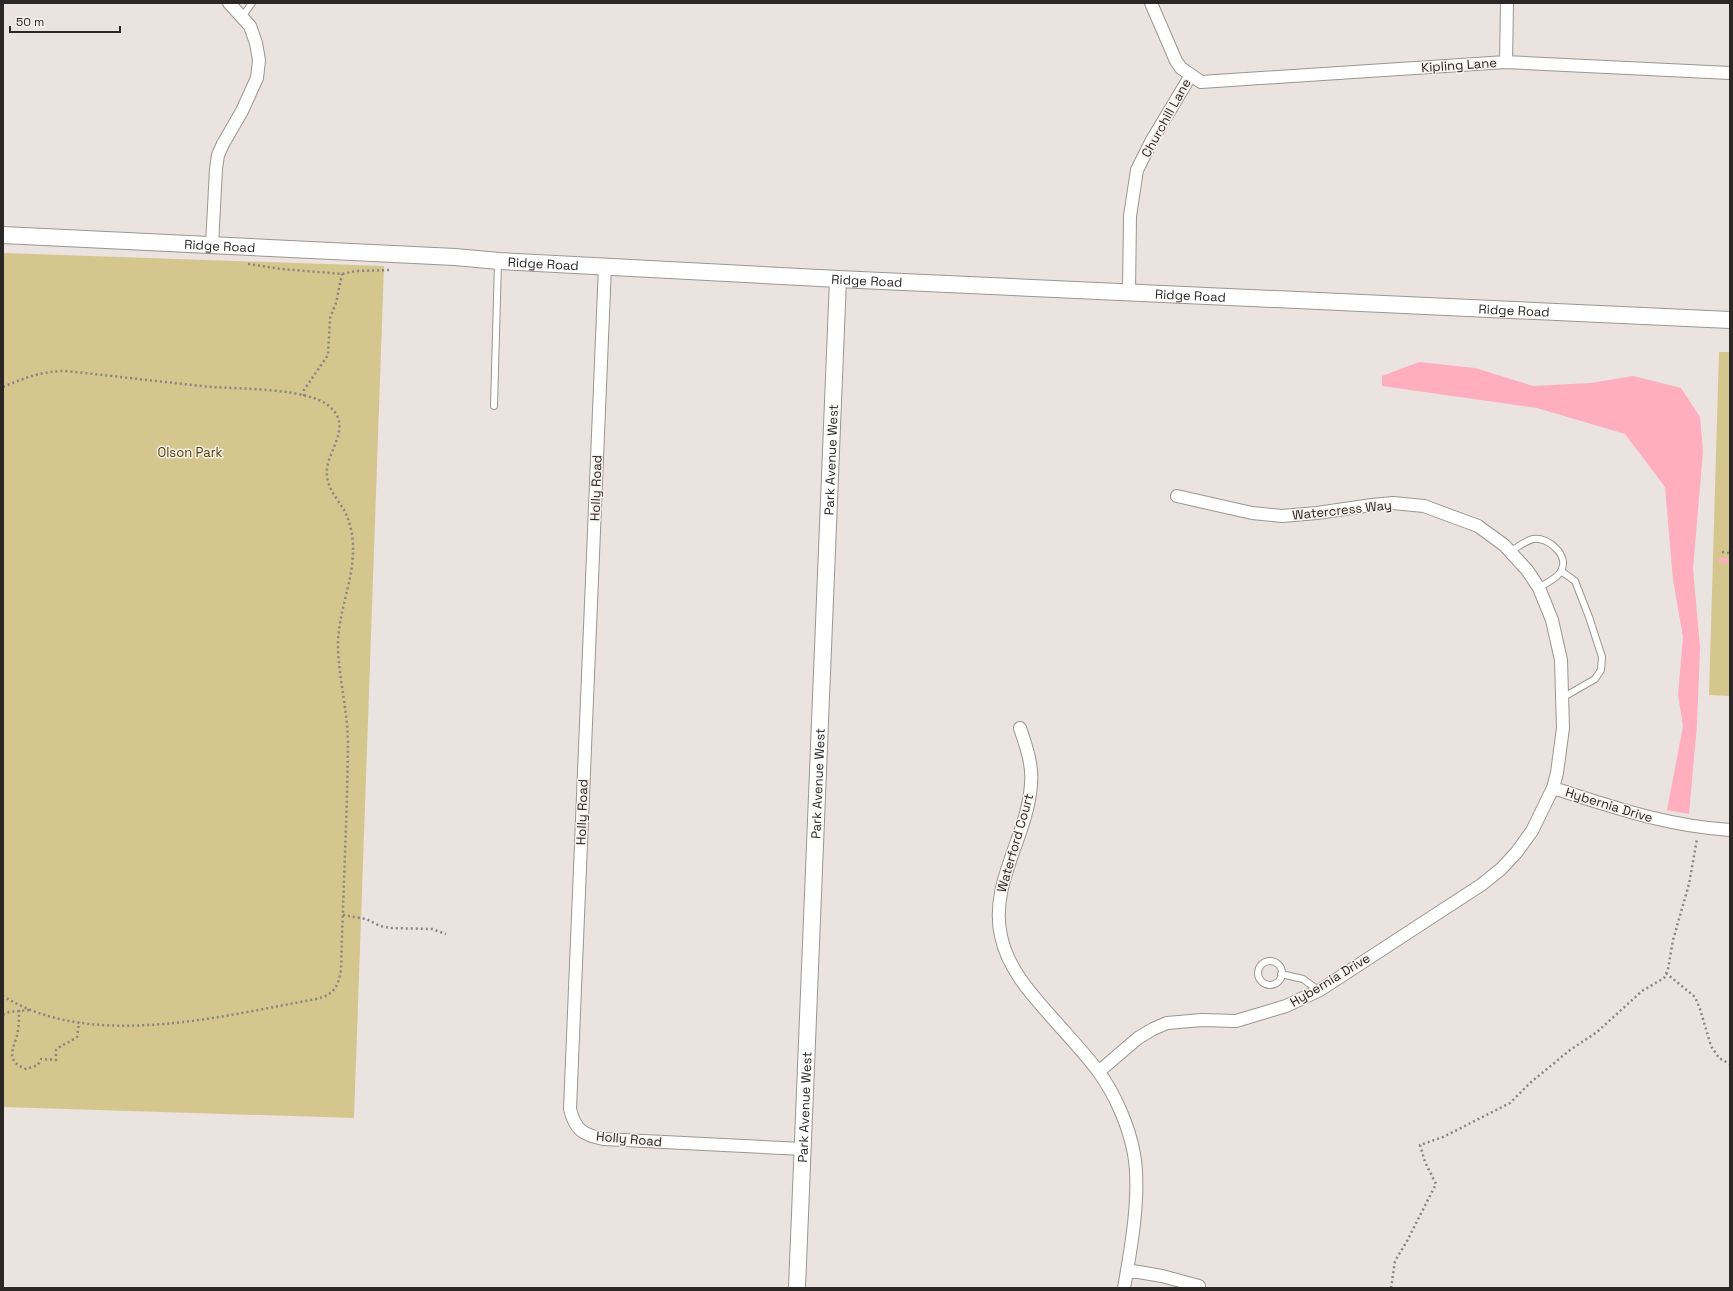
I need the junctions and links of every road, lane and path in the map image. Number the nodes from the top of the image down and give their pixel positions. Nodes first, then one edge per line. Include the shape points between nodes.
1 (229, 3) edge
2 (252, 3) edge
3 (1151, 3) edge
4 (1507, 3) edge
5 (242, 17) junction
6 (1506, 62) junction
7 (1730, 73) edge
8 (1191, 75) junction
9 (3, 235) edge
10 (212, 246) junction
11 (498, 261) junction
12 (605, 266) junction
13 (342, 274) dead end
14 (838, 279) junction
15 (1129, 292) junction
16 (1730, 320) edge
17 (3, 388) edge
18 (304, 396) junction
19 (494, 406) dead end
20 (1177, 496) dead end
21 (1511, 552) junction
22 (1722, 552) dead end
23 (1730, 553) edge
24 (1561, 571) junction
25 (1539, 588) junction
26 (1562, 698) junction
27 (1020, 728) dead end
28 (1553, 788) junction
29 (1693, 827) junction
30 (1730, 830) edge
31 (343, 915) junction
32 (446, 934) dead end
33 (1666, 973) junction
34 (1281, 974) dead end
35 (1318, 990) junction
36 (3, 996) edge
37 (19, 1010) junction
38 (31, 1010) junction
39 (3, 1015) edge
40 (79, 1022) junction
41 (1730, 1064) edge
42 (1098, 1071) junction
43 (803, 1149) junction
44 (1127, 1270) junction
45 (1199, 1286) dead end
46 (797, 1288) edge
47 (1124, 1288) edge
48 (1391, 1288) edge

1 - 5 street
2 - 5 lane
3 - 8 street, Churchill Lane via 1176,61
4 - 6 street
5 - 10 street via 250,26 256,43 259,60 257,78 218,156
6 - 7 street, Kipling Lane
6 - 8 street, Kipling Lane via 1201,82
8 - 15 street, Churchill Lane via 1137,170 1130,216
9 - 10 street, Ridge Road
10 - 11 street, Ridge Road
11 - 12 street, Ridge Road
11 - 19 lane
12 - 14 street, Ridge Road
12 - 43 street, Holly Road via 570,1109 572,1119 583,1133 604,1140
13 - 18 path via 330,318 328,355 304,390
14 - 15 street, Ridge Road
14 - 43 street, Park Avenue West
15 - 16 street, Ridge Road
17 - 18 path via 38,373 65,371 212,387 290,392
18 - 31 path via 322,401 329,406 338,421 339,437 329,459 327,477 349,522 353,547 338,648 348,745
20 - 21 street, Watercress Way via 1252,513 1282,516 1372,504 1424,506 1478,526
21 - 24 lane via 1534,539 1543,539 1557,549 1563,565
21 - 25 street, Watercress Way
22 - 23 path
24 - 25 lane
24 - 26 lane via 1575,581 1602,657 1601,670 1595,679
25 - 26 street, Watercress Way via 1552,620 1561,660
26 - 28 street, Watercress Way via 1563,728
27 - 42 street, Waterford Court via 1030,764 1031,785 1025,817 999,897 1000,934 1010,964 1030,992
28 - 29 street, Hybernia Drive via 1662,821
28 - 35 street, Hybernia Drive via 1532,831 1501,869 1481,885
29 - 30 street, Hybernia Drive
29 - 33 path via 1689,884
31 - 32 path via 366,919 390,928 432,929
31 - 40 path via 341,970 336,987 325,997 206,1019 151,1026
33 - 41 path via 1694,997 1711,1046 1719,1058
33 - 48 path via 1664,978 1642,991 1596,1032 1541,1073 1510,1103 1443,1137 1420,1145 1436,1184 1395,1261
34 - 35 lane via 1303,979
35 - 42 street, Hybernia Drive via 1286,1006 1240,1020 1167,1023 1138,1038
36 - 38 path
37 - 38 path
37 - 39 path
37 - 40 path via 16,1039 12,1049 16,1064 26,1069 38,1065 42,1059 56,1060 56,1050 77,1037
38 - 40 path
42 - 44 street via 1124,1120 1134,1154 1137,1192
43 - 46 street, Park Avenue West
44 - 45 street
44 - 47 street

